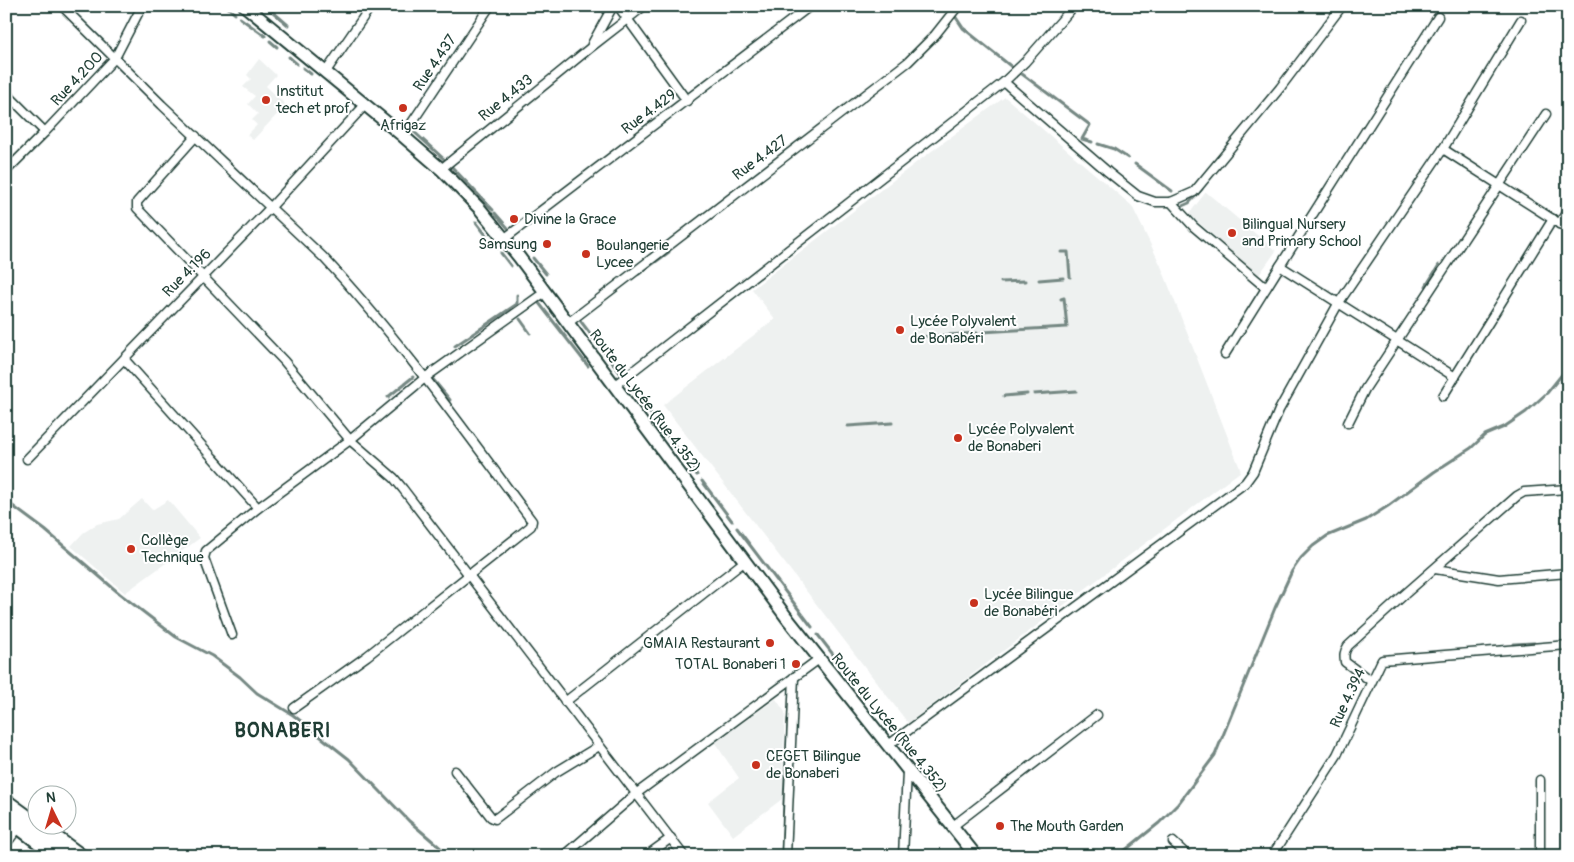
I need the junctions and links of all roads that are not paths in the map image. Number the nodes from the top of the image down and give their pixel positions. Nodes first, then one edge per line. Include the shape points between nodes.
1 (62, 6) edge
2 (142, 6) edge
3 (370, 6) edge
4 (490, 6) edge
5 (613, 6) edge
6 (618, 6) edge
7 (644, 6) edge
8 (810, 6) edge
9 (1074, 6) edge
10 (1342, 6) edge
11 (247, 7) edge
12 (956, 7) edge
13 (1438, 17) dead end
14 (628, 18) junction
15 (1520, 20) dead end
16 (590, 48) junction
17 (116, 58) junction
18 (325, 73) junction
19 (1004, 82) junction
20 (6, 93) edge
21 (687, 101) junction
22 (365, 105) junction
23 (1546, 114) dead end
24 (45, 132) junction
25 (196, 136) junction
26 (404, 136) junction
27 (1443, 149) junction
28 (441, 170) junction
29 (6, 171) edge
30 (1500, 185) junction
31 (1171, 202) junction
32 (271, 207) junction
33 (1568, 210) edge
34 (1556, 222) junction
35 (1568, 229) edge
36 (504, 239) junction
37 (1280, 266) junction
38 (202, 277) junction
39 (1266, 288) junction
40 (545, 292) junction
41 (1338, 304) junction
42 (568, 323) junction
43 (1398, 340) junction
44 (1225, 354) dead end
45 (124, 359) junction
46 (426, 377) junction
47 (1455, 377) junction
48 (615, 385) junction
49 (1443, 396) dead end
50 (1348, 423) dead end
51 (350, 440) junction
52 (27, 459) dead end
53 (1568, 489) edge
54 (258, 508) junction
55 (745, 561) junction
56 (1435, 569) junction
57 (1568, 572) edge
58 (469, 574) junction
59 (232, 635) dead end
60 (1568, 645) edge
61 (818, 659) junction
62 (794, 677) junction
63 (1371, 681) junction
64 (565, 702) junction
65 (294, 708) dead end
66 (1097, 715) dead end
67 (599, 746) junction
68 (887, 746) junction
69 (455, 771) dead end
70 (907, 771) junction
71 (1540, 780) dead end
72 (636, 793) junction
73 (6, 802) edge
74 (6, 817) edge
75 (953, 826) junction
76 (19, 827) junction
77 (671, 838) junction
78 (1173, 842) dead end
79 (6, 844) edge
80 (58, 856) edge
81 (80, 856) edge
82 (564, 856) edge
83 (646, 856) edge
84 (684, 856) edge
85 (786, 856) edge
86 (903, 856) edge
87 (976, 856) edge
88 (1188, 856) edge
89 (1272, 856) edge
90 (1540, 856) edge

1 - 17 street
2 - 17 street, Rue 4.200
3 - 18 street
4 - 26 street, Rue 4.437
5 - 16 street
6 - 14 street
7 - 14 street, Rue 4.433
8 - 21 street, Rue 4.429
9 - 19 street via 1026,62
10 - 31 street via 1280,88 1194,192
11 - 18 main road, Route du Lycée (Rue 4.352)
12 - 42 street, Rue 4.427 via 935,35 908,62
13 - 37 street
14 - 16 street, Rue 4.433
14 - 21 street
15 - 27 street
16 - 28 street, Rue 4.433
17 - 24 street, Rue 4.200
17 - 25 street
18 - 22 main road, Route du Lycée (Rue 4.352)
19 - 31 street via 1138,196 1155,202
19 - 48 street
20 - 24 street
21 - 36 street, Rue 4.429
22 - 26 main road, Route du Lycée (Rue 4.352)
22 - 32 street, Rue 4.196
23 - 30 street
24 - 29 street, Rue 4.200
25 - 32 street
25 - 38 street via 136,205
26 - 28 main road, Route du Lycée (Rue 4.352)
27 - 30 street
27 - 41 street
28 - 36 main road, Route du Lycée (Rue 4.352) via 480,209
30 - 34 street
30 - 43 street
31 - 39 street via 1194,227
32 - 38 street, Rue 4.196
32 - 46 street via 348,283
33 - 34 street
34 - 35 street
34 - 47 street
36 - 40 main road, Route du Lycée (Rue 4.352)
37 - 39 street
37 - 41 street
38 - 45 street, Rue 4.196
38 - 51 street via 284,360
39 - 44 street
40 - 42 main road, Route du Lycée (Rue 4.352)
40 - 46 street
41 - 43 street
41 - 68 street via 1279,410 1246,483
42 - 48 main road, Route du Lycée (Rue 4.352)
43 - 47 street
43 - 50 street via 1365,389
45 - 52 street, Rue 4.196
45 - 54 street
46 - 51 street
46 - 58 street via 532,521 531,526
47 - 49 street
48 - 55 main road, Route du Lycée (Rue 4.352)
51 - 54 street
51 - 58 street via 394,478
53 - 56 street via 1524,492 1517,496
54 - 59 street via 204,555
55 - 61 main road, Route du Lycée (Rue 4.352)
55 - 64 street
56 - 57 street via 1499,579
56 - 63 street via 1345,650 1346,662
58 - 64 street
58 - 65 street via 367,656
60 - 63 street, Rue 4.394 via 1382,660
61 - 62 street
61 - 68 main road, Route du Lycée (Rue 4.352)
62 - 72 street
62 - 85 street
63 - 89 street, Rue 4.394 via 1336,755
64 - 67 street
66 - 75 street
67 - 69 street via 556,772 495,819
67 - 72 street
68 - 70 main road, Route du Lycée (Rue 4.352)
70 - 75 main road, Route du Lycée (Rue 4.352)
70 - 86 street
71 - 90 street
72 - 77 street
72 - 82 street
73 - 81 highway
74 - 76 highway
75 - 87 main road, Route du Lycée (Rue 4.352)
76 - 79 street
76 - 80 highway
77 - 83 street
77 - 84 street
78 - 88 street

